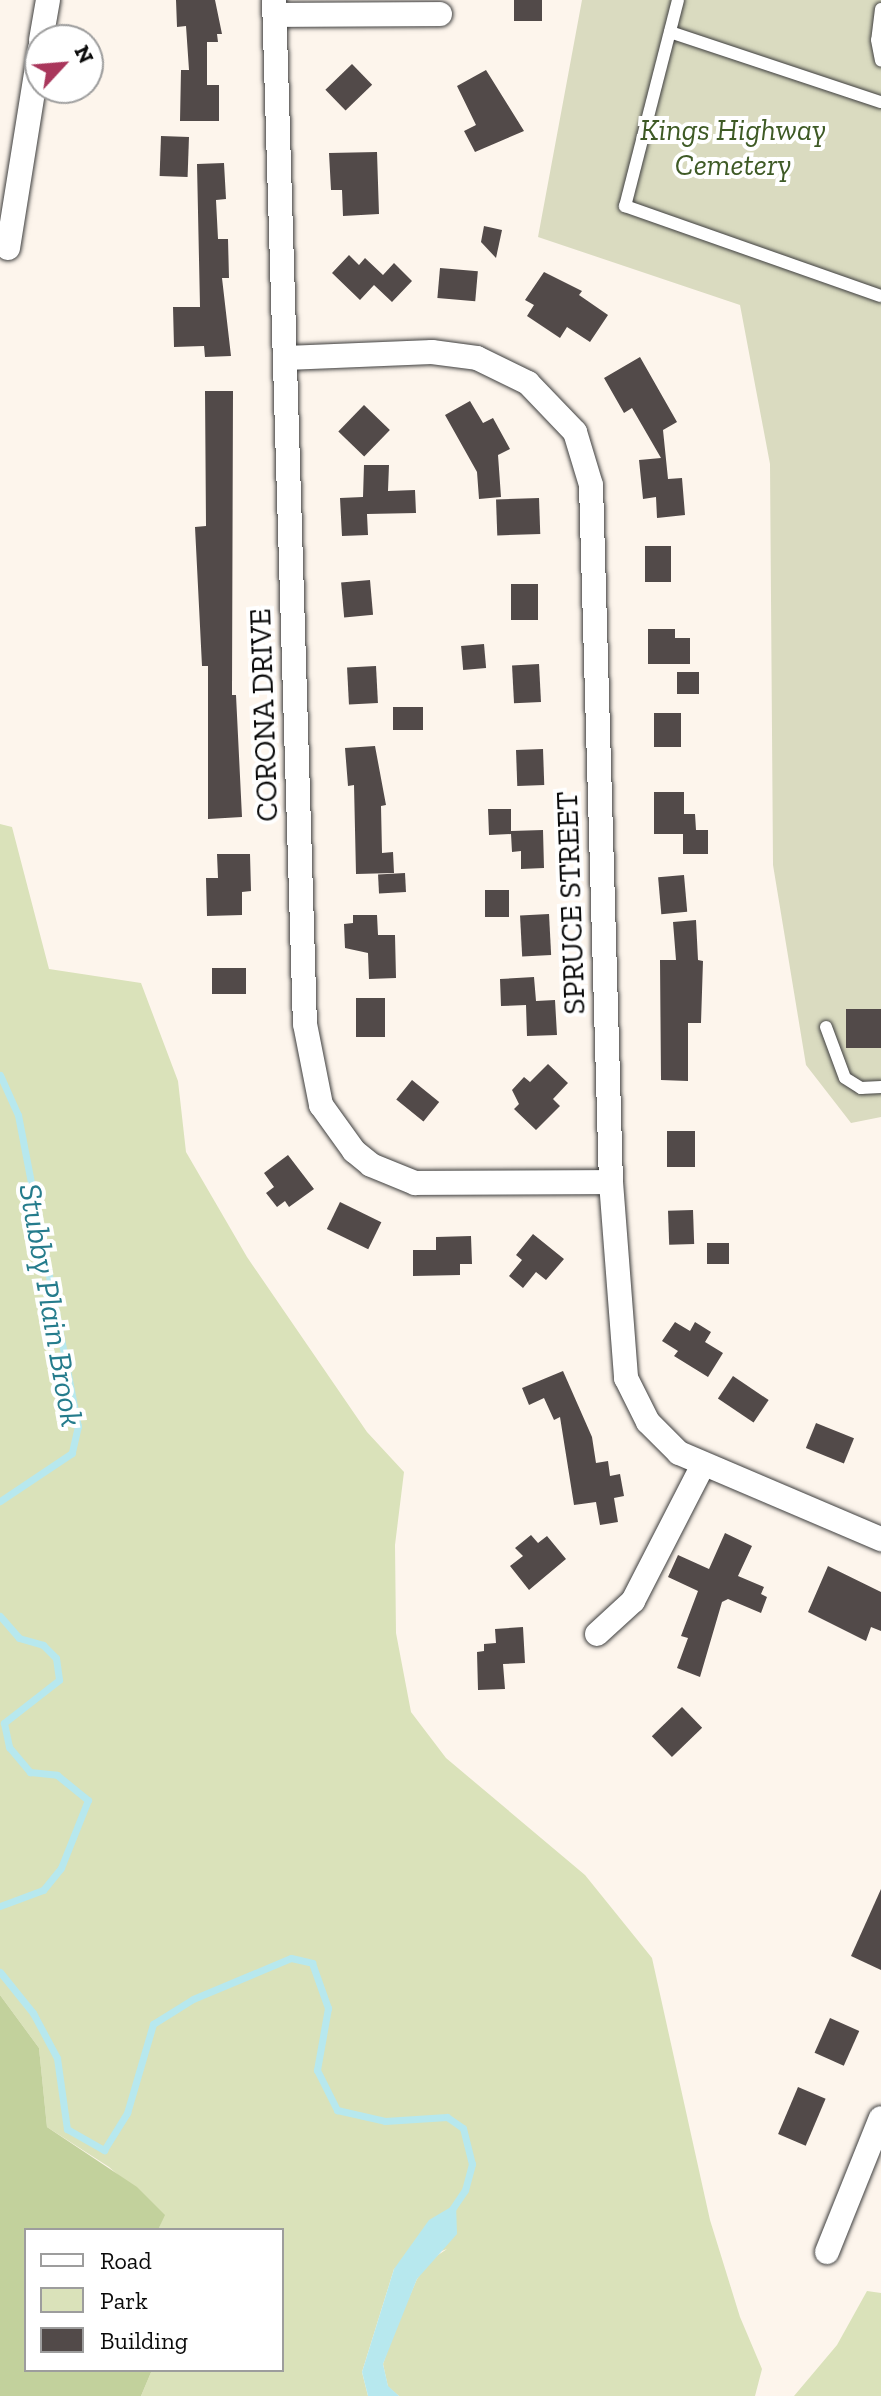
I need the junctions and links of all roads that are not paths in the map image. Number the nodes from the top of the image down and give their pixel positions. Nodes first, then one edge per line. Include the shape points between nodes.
1 (48, 0) edge
2 (678, 0) edge
3 (274, 8) edge
4 (881, 9) edge
5 (440, 14) dead end
6 (44, 24) edge
7 (670, 32) junction
8 (881, 61) edge
9 (881, 102) edge
10 (30, 104) edge
11 (4, 247) edge
12 (881, 296) edge
13 (286, 358) junction
14 (826, 1027) dead end
15 (881, 1087) edge
16 (611, 1182) junction
17 (702, 1467) junction
18 (881, 1539) edge
19 (597, 1634) dead end
20 (881, 2118) edge
21 (827, 2252) dead end

1 - 6 street
2 - 7 lane
3 - 5 street
3 - 13 street, CORONA DRIVE
4 - 8 lane
7 - 9 lane
7 - 12 lane via 625,206
10 - 11 street
13 - 16 street, SPRUCE STREET via 432,352 477,358 511,372 546,397 581,444 591,485
13 - 16 street, CORONA DRIVE via 305,1024 321,1105 362,1158 415,1183
14 - 15 lane via 845,1078 861,1088
16 - 17 street, SPRUCE STREET via 626,1378 656,1432
17 - 18 street, SPRUCE STREET
17 - 19 street via 633,1601
20 - 21 street

